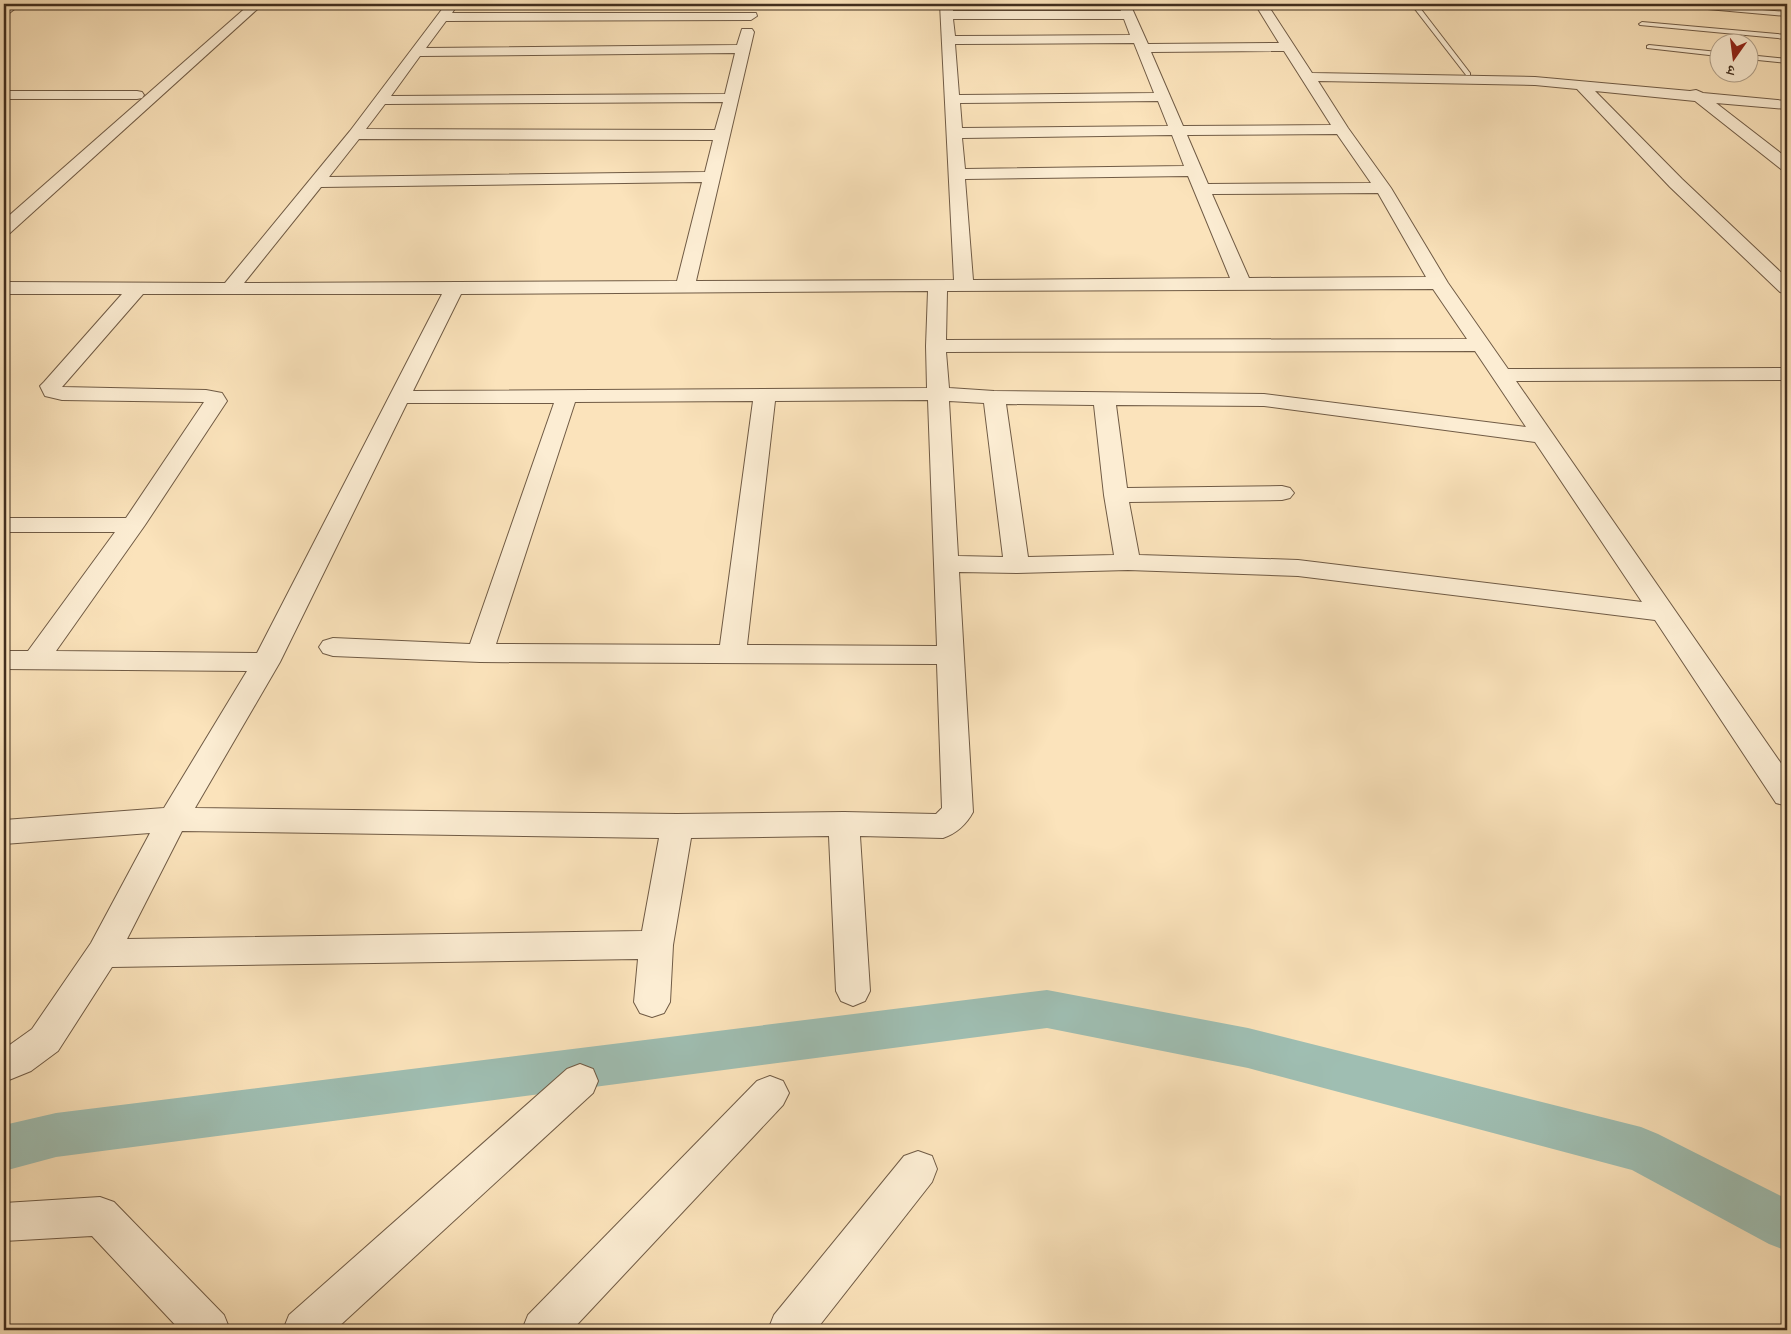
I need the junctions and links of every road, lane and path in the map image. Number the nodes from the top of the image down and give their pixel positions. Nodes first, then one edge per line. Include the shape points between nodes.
1 (15, 4) edge
2 (243, 4) edge
3 (257, 4) edge
4 (452, 4) edge
5 (1261, 4) edge
6 (1414, 4) edge
7 (1674, 4) edge
8 (1127, 9) edge
9 (753, 10) edge
10 (947, 10) edge
11 (4, 11) edge
12 (1787, 14) edge
13 (440, 17) junction
14 (1642, 24) dead end
15 (1770, 36) junction
16 (1787, 37) edge
17 (949, 40) junction
18 (1141, 44) junction
19 (1773, 44) dead end
20 (1289, 47) junction
21 (1649, 47) dead end
22 (743, 49) junction
23 (415, 52) junction
24 (1775, 52) dead end
25 (1708, 53) edge
26 (1758, 58) edge
27 (1778, 60) junction
28 (1787, 61) edge
29 (1468, 74) junction
30 (1308, 76) junction
31 (1339, 77) junction
32 (1580, 84) junction
33 (1694, 92) junction
34 (4, 95) edge
35 (138, 95) junction
36 (1164, 97) junction
37 (731, 98) junction
38 (953, 99) junction
39 (1787, 99) edge
40 (380, 100) junction
41 (1787, 106) edge
42 (1341, 129) junction
43 (1178, 132) junction
44 (955, 133) junction
45 (355, 134) junction
46 (722, 135) junction
47 (1756, 142) junction
48 (1787, 144) edge
49 (1787, 166) edge
50 (1194, 171) junction
51 (957, 174) junction
52 (712, 177) junction
53 (316, 182) junction
54 (1383, 188) junction
55 (1202, 189) junction
56 (4, 210) edge
57 (4, 229) edge
58 (1439, 283) junction
59 (1242, 284) junction
60 (951, 285) junction
61 (685, 287) junction
62 (4, 288) edge
63 (454, 288) junction
64 (1787, 288) edge
65 (137, 289) junction
66 (230, 290) junction
67 (1481, 345) junction
68 (936, 346) junction
69 (1787, 374) edge
70 (1504, 376) junction
71 (764, 394) junction
72 (939, 394) junction
73 (567, 395) junction
74 (400, 396) junction
75 (994, 397) junction
76 (1104, 398) junction
77 (1544, 436) junction
78 (1282, 493) dead end
79 (1116, 495) junction
80 (133, 524) junction
81 (4, 525) edge
82 (1128, 562) junction
83 (947, 564) junction
84 (1018, 566) junction
85 (1663, 613) junction
86 (333, 647) dead end
87 (480, 653) junction
88 (732, 655) junction
89 (951, 655) junction
90 (4, 660) edge
91 (35, 660) junction
92 (266, 662) junction
93 (1787, 795) edge
94 (173, 819) junction
95 (844, 824) junction
96 (677, 826) junction
97 (4, 832) edge
98 (656, 944) junction
99 (103, 953) junction
100 (853, 991) dead end
101 (652, 1002) dead end
102 (4, 1066) edge
103 (580, 1081) dead end
104 (770, 1093) dead end
105 (918, 1169) dead end
106 (4, 1222) edge
107 (209, 1330) edge
108 (304, 1330) edge
109 (543, 1330) edge
110 (789, 1330) edge

1 - 11 street
2 - 35 street
3 - 57 street
4 - 13 street
5 - 20 street
6 - 29 lane
7 - 12 lane
8 - 10 street
8 - 18 street
9 - 13 street
9 - 22 street
10 - 17 street
13 - 23 street
14 - 15 lane
15 - 16 lane
15 - 19 lane
17 - 18 street
17 - 38 street
18 - 20 street
18 - 36 street
20 - 30 street
21 - 25 lane
22 - 23 street
22 - 37 street
23 - 40 street
24 - 27 lane
26 - 27 lane
27 - 28 lane
29 - 31 street via 1366,73
29 - 33 street via 1538,76
30 - 31 street
30 - 42 street
31 - 32 street
32 - 33 street
32 - 64 street via 1676,184
33 - 39 street
33 - 41 street
33 - 47 street
34 - 35 street
35 - 56 street
36 - 38 street
36 - 43 street
37 - 40 street
37 - 46 street
38 - 44 street
40 - 45 street
42 - 43 street
42 - 54 street
43 - 44 street
43 - 50 street
44 - 51 street
45 - 46 street
45 - 53 street
46 - 52 street
47 - 48 street
47 - 49 street
50 - 51 street
50 - 55 street
51 - 60 street
52 - 53 street
52 - 61 street
53 - 66 street
54 - 55 street
54 - 58 street
55 - 59 street
58 - 59 street
58 - 67 street
59 - 60 street
60 - 61 street
60 - 68 street
61 - 63 street
62 - 65 street
63 - 66 street
63 - 74 street
65 - 66 street
65 - 80 street via 51,386 53,391 62,394 206,396 216,401
67 - 68 street
67 - 70 street
68 - 72 street
69 - 70 street
70 - 77 street
71 - 72 street
71 - 73 street
71 - 88 street
72 - 75 street
72 - 83 street
73 - 74 street
73 - 87 street
74 - 92 street
75 - 76 street
75 - 84 street
76 - 77 street via 1264,400
76 - 79 street
77 - 85 street
78 - 79 street
79 - 82 street
80 - 81 street
80 - 91 street
82 - 84 street
82 - 85 street via 1298,568
83 - 84 street
83 - 89 street
85 - 93 street
86 - 87 street
87 - 88 street
88 - 89 street
89 - 95 street via 958,812 943,826
90 - 91 street
91 - 92 street
92 - 94 street
94 - 96 street
94 - 97 street
94 - 99 street
95 - 96 street
95 - 100 street
96 - 98 street
98 - 99 street
98 - 101 street
99 - 102 street via 44,1040 18,1060
103 - 108 street
104 - 109 street
105 - 110 street
106 - 107 street via 100,1216

